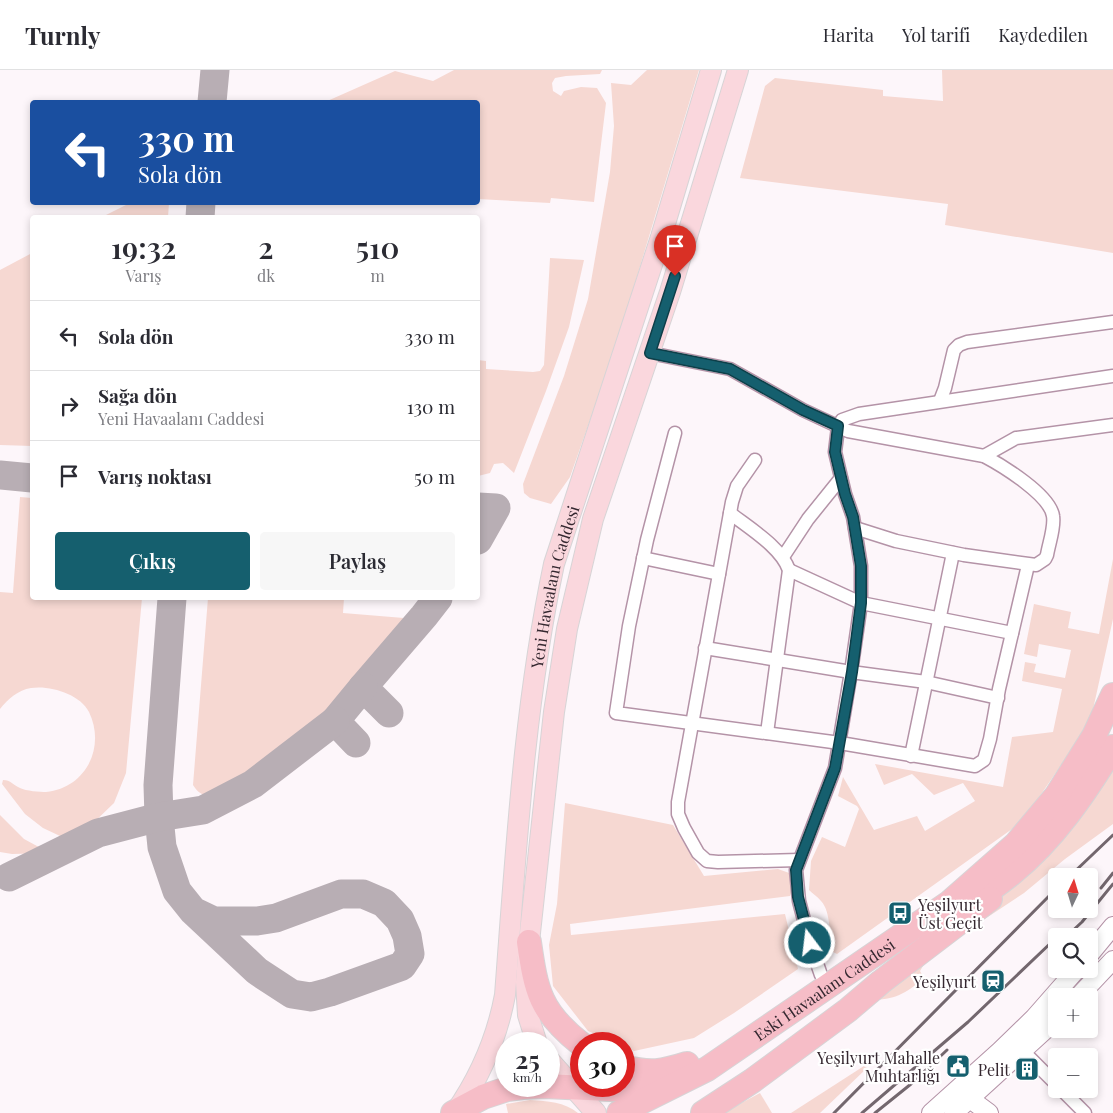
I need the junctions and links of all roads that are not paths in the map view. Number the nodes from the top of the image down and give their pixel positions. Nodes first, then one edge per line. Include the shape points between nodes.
1 (711, 70) edge
2 (738, 70) edge
3 (662, 236) junction
4 (685, 245) junction
5 (1113, 322) edge
6 (627, 345) junction
7 (650, 353) junction
8 (1113, 376) edge
9 (940, 402) junction
10 (1113, 424) edge
11 (838, 426) junction
12 (675, 433) dead end
13 (984, 456) junction
14 (755, 460) dead end
15 (841, 478) junction
16 (730, 513) junction
17 (855, 528) junction
18 (953, 553) junction
19 (783, 557) junction
20 (643, 558) junction
21 (1028, 565) junction
22 (788, 570) junction
23 (719, 574) junction
24 (861, 603) junction
25 (940, 619) junction
26 (1012, 634) junction
27 (705, 648) junction
28 (776, 660) junction
29 (852, 672) junction
30 (926, 682) junction
31 (1113, 695) edge
32 (998, 698) junction
33 (691, 723) junction
34 (767, 733) junction
35 (840, 742) junction
36 (1113, 747) edge
37 (911, 756) junction
38 (800, 860) junction
39 (1002, 870) junction
40 (1110, 934) edge
41 (528, 942) junction
42 (1098, 946) edge
43 (1113, 960) edge
44 (821, 976) junction
45 (1069, 978) edge
46 (1087, 988) edge
47 (1048, 1028) edge
48 (533, 1032) edge
49 (570, 1035) edge
50 (1023, 1051) junction
51 (688, 1064) junction
52 (635, 1070) edge
53 (560, 1073) edge
54 (1048, 1076) edge
55 (570, 1084) edge
56 (570, 1088) edge
57 (635, 1089) edge
58 (581, 1097) edge
59 (1069, 1098) edge
60 (963, 1104) edge
61 (455, 1112) edge
62 (596, 1113) edge
63 (619, 1113) edge
64 (651, 1113) edge
65 (703, 1113) edge
66 (931, 1113) edge
67 (989, 1113) edge
68 (1084, 1113) edge

1 - 3 main road, Yeni Havaalanı Caddesi
2 - 4 main road, Yeni Havaalanı Caddesi
3 - 4 main road
3 - 6 main road, Yeni Havaalanı Caddesi
4 - 7 main road, Yeni Havaalanı Caddesi
5 - 9 street via 959,345 954,350
6 - 7 main road
6 - 61 main road, Yeni Havaalanı Caddesi via 554,564 543,618 528,718 505,995 497,1032 473,1085
7 - 11 street via 730,369
7 - 41 main road, Yeni Havaalanı Caddesi via 593,519 567,630 554,712
8 - 9 street
9 - 11 street via 859,414 842,420
10 - 13 street via 1016,438
11 - 13 street via 848,431
11 - 15 street via 835,452
12 - 20 street
13 - 21 street via 1021,480 1051,509 1054,518 1047,554 1040,564
14 - 16 street via 738,486
15 - 17 street
15 - 19 street via 808,518
16 - 19 street
16 - 23 street
17 - 18 street via 896,542
17 - 24 street via 861,566
18 - 21 street
18 - 25 street
19 - 22 street
20 - 23 street
20 - 33 street via 616,713
21 - 26 street
22 - 24 street
22 - 28 street
23 - 27 street
24 - 25 street
24 - 29 street
25 - 26 street
25 - 30 street
26 - 32 street
27 - 28 street
27 - 33 street
28 - 29 street
28 - 34 street
29 - 30 street
29 - 35 street
30 - 32 street
30 - 37 street
31 - 39 highway, Eski Havaalanı Caddesi via 1094,736 1057,795 1016,844
32 - 37 street via 986,757 980,764 975,766
33 - 34 street
33 - 38 street via 678,814 698,853 707,861 714,862
34 - 35 street
35 - 37 street
35 - 38 street via 835,768
36 - 39 highway, Eski Havaalanı Caddesi via 1091,783 1049,838
38 - 44 street via 796,870 798,897
39 - 44 highway via 967,879
39 - 63 highway, Eski Havaalanı Caddesi via 707,1069
39 - 64 highway, Eski Havaalanı Caddesi via 954,916 746,1061
39 - 65 highway via 989,900 848,1010
40 - 42 main road
41 - 48 main road, Yeni Havaalanı Caddesi via 526,990
41 - 49 highway via 535,983 546,1008
43 - 46 main road
44 - 51 highway
45 - 60 main road
47 - 50 main road
50 - 54 street
50 - 60 main road
51 - 52 highway via 656,1071
51 - 57 highway
53 - 55 main road
56 - 61 highway via 499,1090
58 - 62 main road
59 - 68 street
60 - 66 main road
60 - 67 main road

